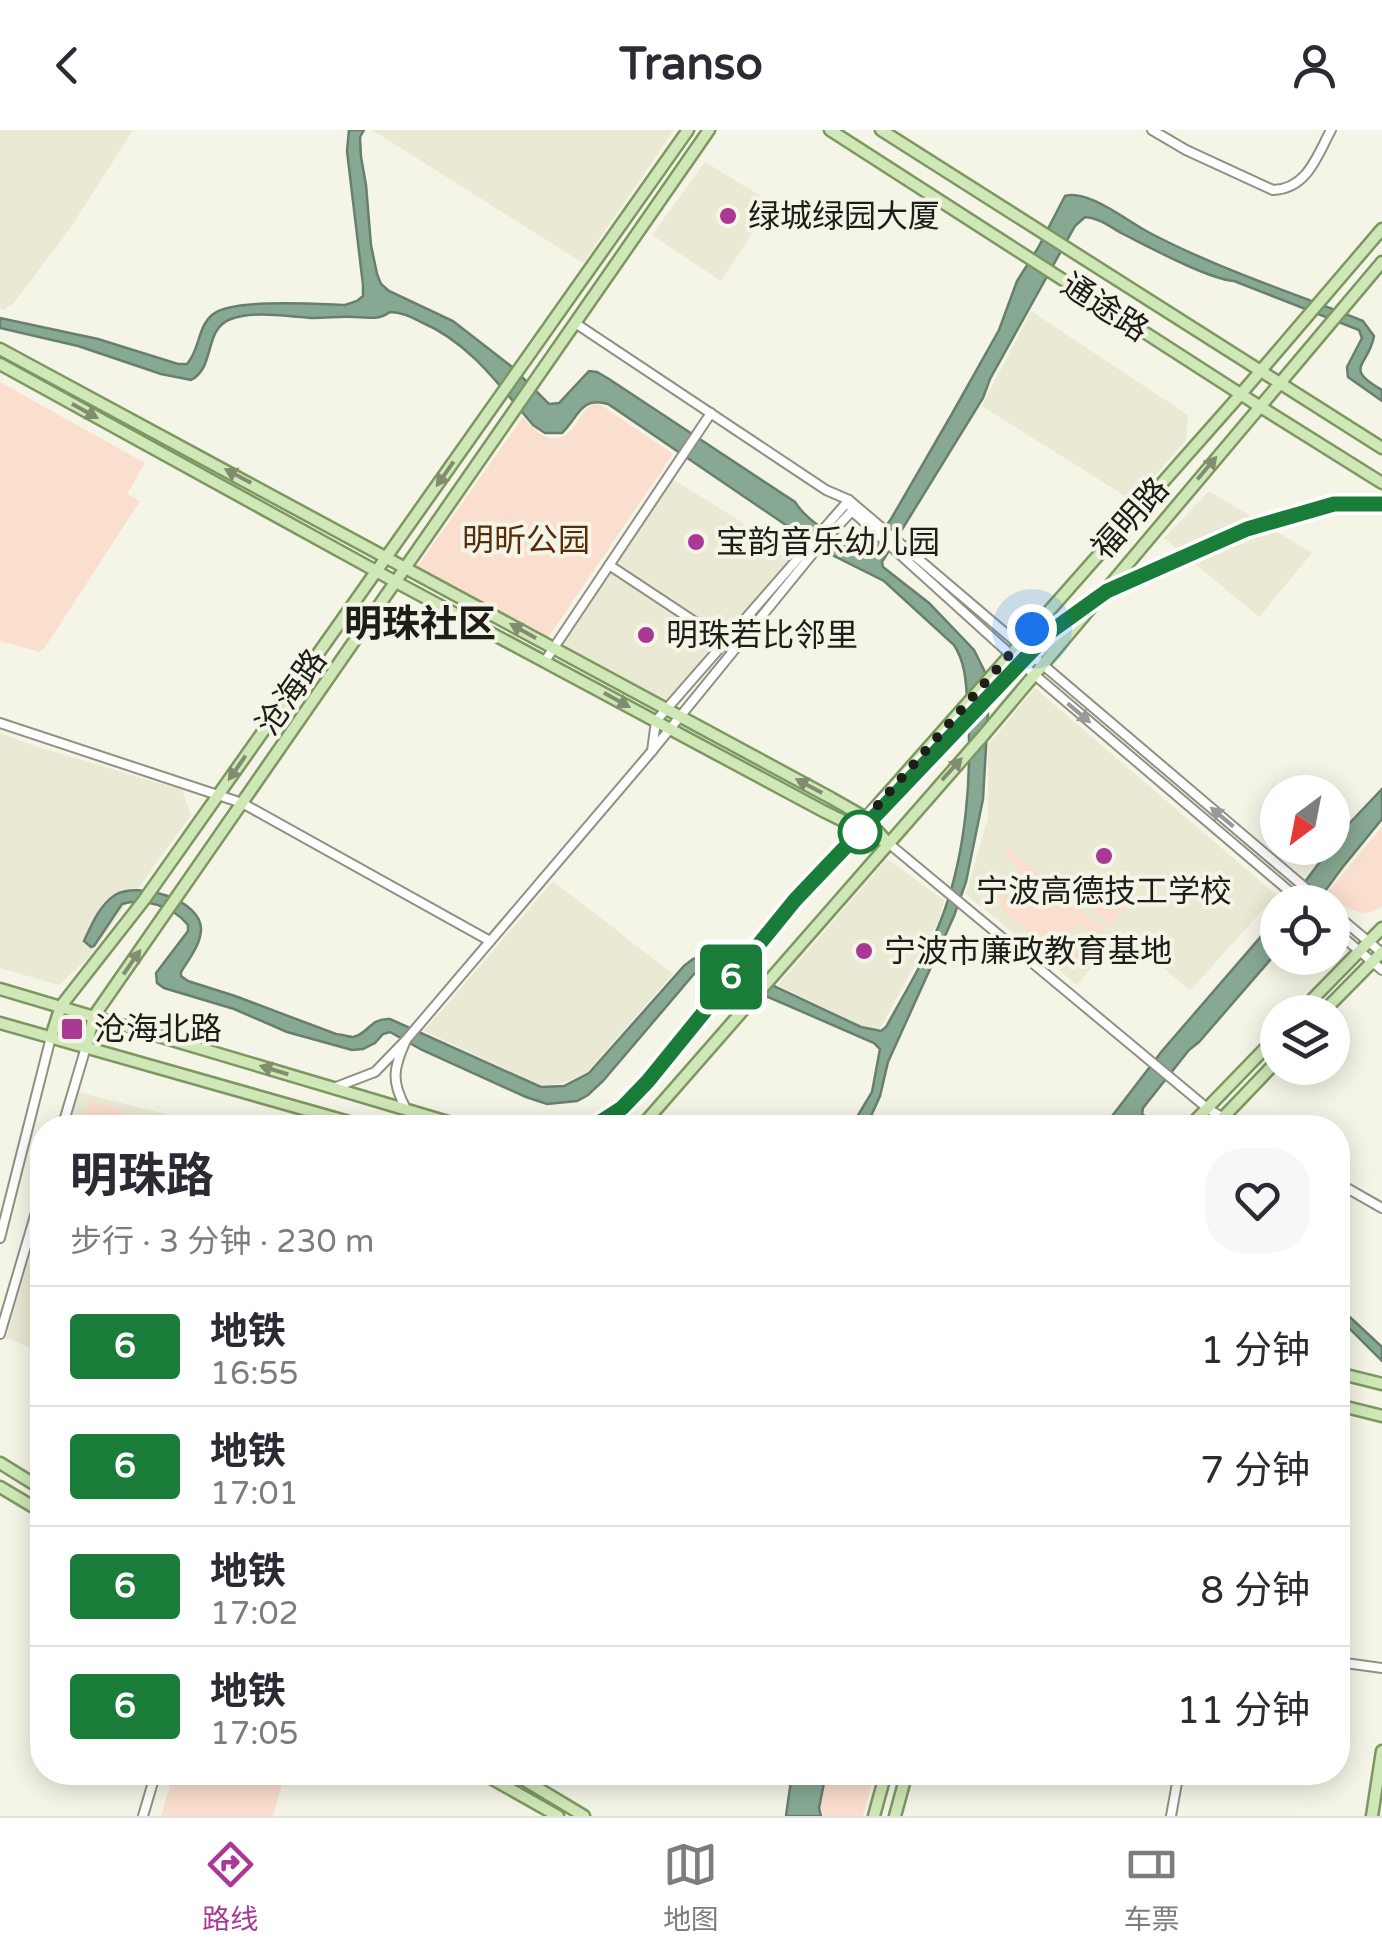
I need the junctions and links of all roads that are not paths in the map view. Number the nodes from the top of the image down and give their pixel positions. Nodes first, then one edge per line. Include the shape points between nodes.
1 (688, 130) edge
2 (708, 130) edge
3 (830, 130) edge
4 (882, 130) edge
5 (1152, 130) edge
6 (1331, 130) edge
7 (1382, 229) edge
8 (1382, 262) edge
9 (574, 323) junction
10 (0, 348) edge
11 (0, 364) edge
12 (1261, 370) junction
13 (1280, 382) junction
14 (1240, 394) junction
15 (1258, 406) junction
16 (710, 413) junction
17 (1382, 448) edge
18 (1382, 483) edge
19 (849, 500) junction
20 (852, 512) junction
21 (836, 521) junction
22 (878, 529) junction
23 (814, 545) junction
24 (387, 556) junction
25 (609, 565) junction
26 (406, 567) junction
27 (376, 571) junction
28 (396, 582) junction
29 (725, 642) junction
30 (554, 648) junction
31 (735, 648) junction
32 (1014, 650) junction
33 (546, 661) junction
34 (1038, 670) junction
35 (667, 709) junction
36 (679, 716) junction
37 (656, 721) junction
38 (0, 724) edge
39 (669, 728) junction
40 (652, 751) junction
41 (218, 795) junction
42 (242, 803) junction
43 (866, 818) junction
44 (857, 829) junction
45 (887, 842) junction
46 (1282, 885) edge
47 (1302, 885) edge
48 (1350, 926) edge
49 (1382, 928) edge
50 (490, 941) junction
51 (1368, 942) junction
52 (1350, 943) edge
53 (1359, 951) junction
54 (1382, 952) edge
55 (1372, 962) junction
56 (1382, 970) edge
57 (0, 989) edge
58 (1316, 995) edge
59 (1340, 995) edge
60 (60, 1006) junction
61 (94, 1016) junction
62 (0, 1023) edge
63 (51, 1037) junction
64 (407, 1040) junction
65 (86, 1047) junction
66 (1260, 1054) edge
67 (1260, 1079) edge
68 (335, 1088) junction
69 (1207, 1108) junction
70 (406, 1109) junction
71 (31, 1115) edge
72 (66, 1115) edge
73 (316, 1115) edge
74 (426, 1115) edge
75 (616, 1115) edge
76 (651, 1115) edge
77 (1200, 1115) edge
78 (1218, 1115) edge
79 (1225, 1115) edge
80 (30, 1120) edge
81 (1350, 1190) edge
82 (1381, 1207) edge
83 (30, 1232) edge
84 (0, 1238) edge
85 (0, 1332) edge
86 (1350, 1375) edge
87 (1382, 1384) edge
88 (1350, 1408) edge
89 (1382, 1416) edge
90 (0, 1464) edge
91 (30, 1483) edge
92 (0, 1487) edge
93 (30, 1505) edge
94 (1350, 1664) edge
95 (1382, 1668) edge
96 (1382, 1751) edge
97 (152, 1785) edge
98 (503, 1785) edge
99 (533, 1785) edge
100 (882, 1785) edge
101 (903, 1785) edge
102 (1176, 1785) edge
103 (143, 1816) edge
104 (558, 1816) edge
105 (584, 1816) edge
106 (874, 1816) edge
107 (895, 1816) edge
108 (1170, 1816) edge
109 (1372, 1816) edge

1 -> 24 main road, 沧海路
2 - 9 main road, 沧海路
3 - 14 main road, 通途路
4 - 12 main road, 通途路
5 - 6 street via 1284,190 1304,179
7 - 12 main road, 福明路
8 - 13 main road, 福明路
9 - 16 street
9 - 26 main road, 沧海路
24 -> 10 main road
11 -> 27 main road
12 - 13 main road, 通途路
12 - 14 main road, 福明路
13 - 15 main road, 福明路
13 - 17 main road, 通途路
14 - 15 main road, 通途路
14 - 32 main road, 福明路
15 - 18 main road, 通途路
34 -> 15 main road, 福明路
16 - 19 street
16 - 25 street
19 - 20 street
19 - 21 street
19 - 22 street
20 - 21 street
20 - 22 street
21 - 23 street
22 - 32 street
23 - 29 street
23 - 31 street
24 - 26 main road
24 - 27 main road, 沧海路
25 - 29 street
25 - 30 street
26 - 28 main road, 沧海路
30 -> 26 main road
27 - 28 main road
27 -> 41 main road, 沧海路
28 - 33 main road
28 - 42 main road, 沧海路
29 - 31 street
29 - 35 street
30 - 33 street
30 - 35 main road
31 - 36 street
32 - 34 street
32 - 43 main road, 福明路
33 -> 37 main road
45 -> 34 main road, 福明路
34 -> 46 street
47 -> 34 street
35 - 36 main road
35 - 37 street
36 - 39 street
43 -> 36 main road
37 - 39 main road
37 - 40 street
38 - 41 street
39 - 40 street
39 - 44 main road
40 - 50 street
41 - 42 street
41 - 60 main road, 沧海路
42 - 50 street
61 -> 42 main road, 沧海路
43 - 44 main road, 福明路
43 - 45 main road
44 - 45 main road
44 - 75 main road, 福明路
45 - 69 street
45 - 76 main road, 福明路
48 - 51 street
49 - 51 main road
50 - 64 street
51 - 53 main road
51 - 54 street
52 - 53 street
53 - 55 street
53 - 58 main road
54 - 55 main road
55 - 56 street
55 - 59 main road
57 - 60 main road
60 - 61 main road
60 - 63 main road, 沧海路
61 - 65 main road, 沧海路
68 -> 61 main road
62 - 63 main road
63 - 65 main road
63 - 71 street, 沧海路
64 - 68 street via 374,1072
64 - 70 street via 394,1083
65 - 72 street, 沧海路
65 - 73 main road
66 - 69 main road
67 - 79 main road
68 - 70 main road
69 - 77 main road
69 - 78 street
70 - 74 main road
80 - 84 street, 沧海路
81 - 82 street
83 - 85 street
86 - 87 main road
88 - 89 main road
90 - 91 main road
92 - 93 main road
94 - 95 street
96 - 109 main road
97 - 103 street
98 - 104 main road
99 - 105 main road
100 - 106 main road
101 - 107 main road
102 - 108 street

